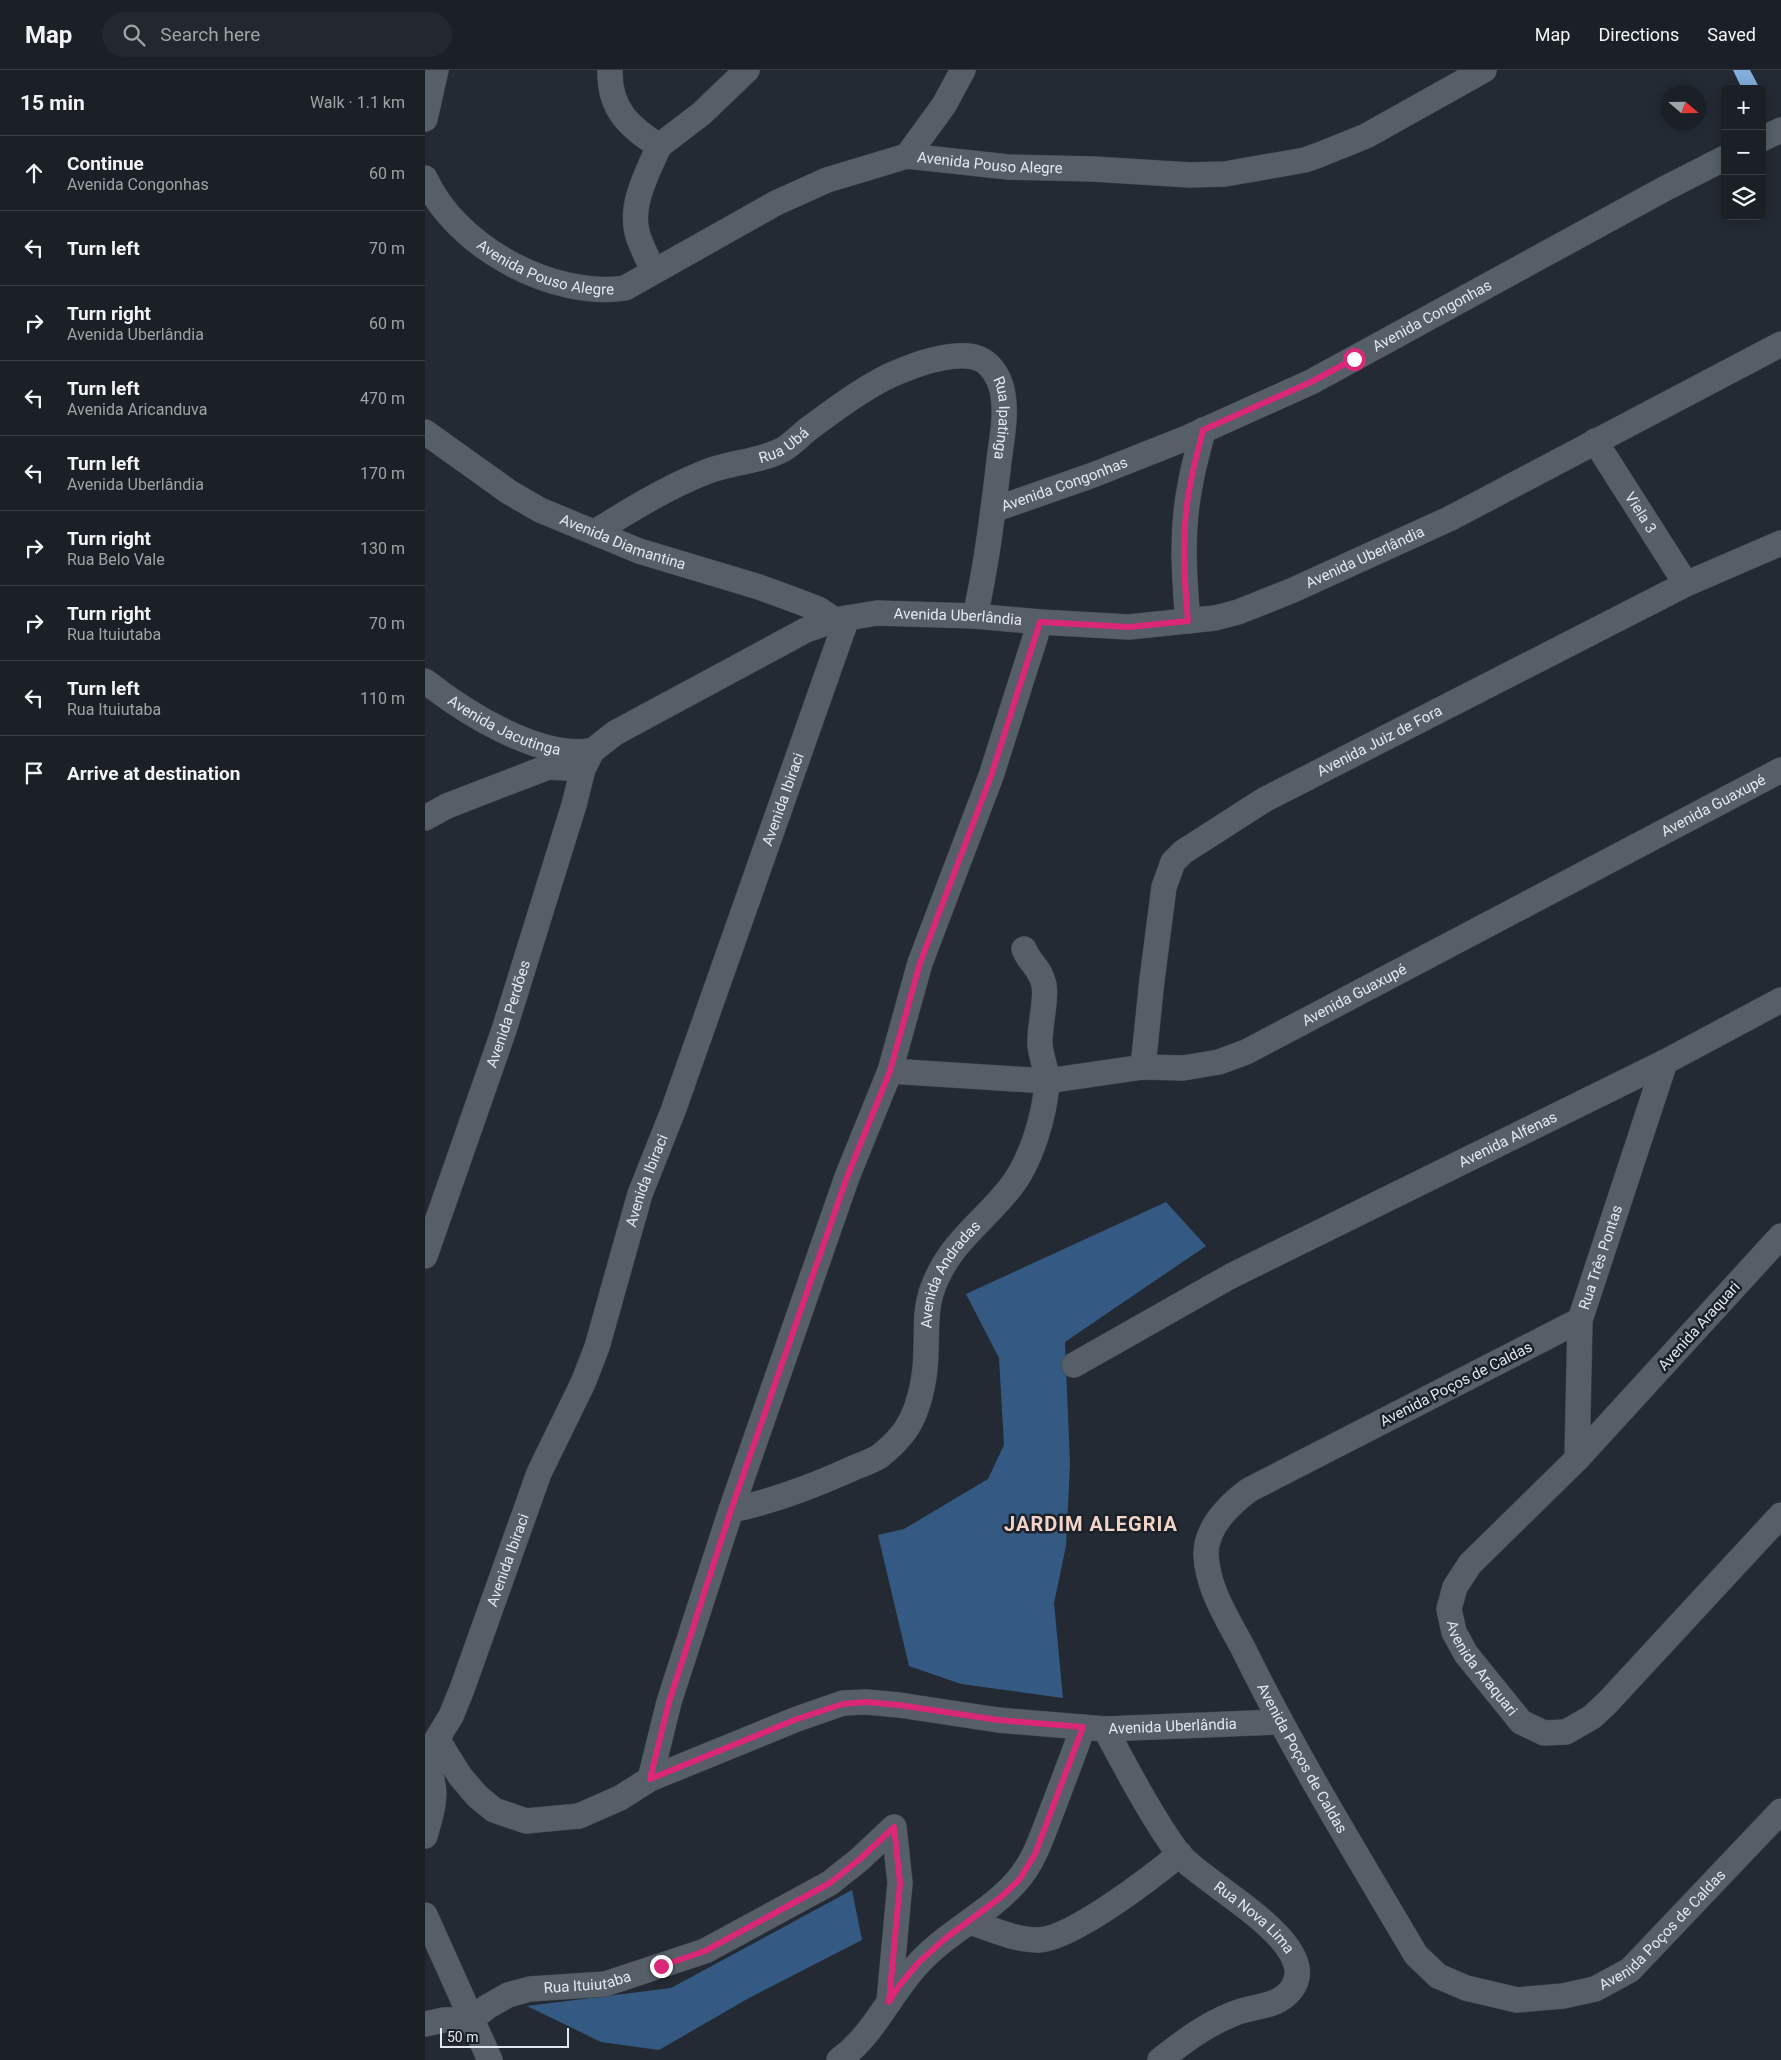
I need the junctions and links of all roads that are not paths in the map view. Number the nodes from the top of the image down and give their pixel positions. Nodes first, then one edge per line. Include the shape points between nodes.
1 (436, 70) edge
2 (610, 70) edge
3 (747, 70) edge
4 (963, 70) edge
5 (1484, 70) edge
6 (425, 119) edge
7 (1781, 130) edge
8 (1766, 137) edge
9 (659, 146) junction
10 (907, 156) junction
11 (1721, 160) edge
12 (425, 178) edge
13 (653, 271) junction
14 (1781, 344) edge
15 (967, 355) joint
16 (1203, 430) junction
17 (425, 432) edge
18 (1595, 441) junction
19 (993, 510) junction
20 (595, 532) junction
21 (1781, 543) edge
22 (1687, 584) junction
23 (975, 616) junction
24 (841, 619) junction
25 (1188, 621) junction
26 (1040, 622) junction
27 (425, 681) edge
28 (588, 760) junction
29 (1781, 770) edge
30 (425, 818) edge
31 (1024, 949) dead end
32 (1781, 1000) edge
33 (1665, 1062) junction
34 (1143, 1067) junction
35 (890, 1071) junction
36 (1047, 1081) junction
37 (1781, 1236) edge
38 (425, 1256) edge
39 (1580, 1320) junction
40 (1074, 1365) dead end
41 (1577, 1459) junction
42 (731, 1510) junction
43 (1781, 1515) edge
44 (1279, 1722) junction
45 (1094, 1728) junction
46 (429, 1751) edge
47 (650, 1779) junction
48 (1781, 1811) edge
49 (425, 1836) edge
50 (1179, 1854) junction
51 (425, 1914) edge
52 (969, 1922) junction
53 (889, 2002) junction
54 (472, 2019) junction
55 (425, 2024) edge
56 (490, 2060) edge
57 (839, 2060) edge
58 (1160, 2060) edge

1 - 6 street
2 - 9 street via 613,96 628,124
3 - 9 street via 701,114
4 - 10 street via 944,105
5 - 10 street, Avenida Pouso Alegre via 1365,136 1319,155 1225,174 1190,176 1008,167
7 - 8 street
9 - 13 street via 637,202 636,218 637,231
10 - 13 street, Avenida Pouso Alegre via 827,180 775,203
11 - 16 street, Avenida Congonhas via 1311,382
12 - 13 street, Avenida Pouso Alegre via 433,196 454,222 486,249 532,275 607,291 625,288
14 - 18 street, Avenida Uberlândia
15 - 19 street, Rua Ipatinga via 988,365 995,373 1003,396
15 - 20 street, Rua Ubá via 902,370 870,387 784,449 703,473
16 - 19 street, Avenida Congonhas via 1093,475
16 - 25 street via 1185,523 1184,577
17 - 20 street, Avenida Diamantina via 509,492 540,510
18 - 22 street, Viela 3
18 - 25 street, Avenida Uberlândia via 1449,519 1291,591 1239,612
19 - 23 street, Rua Ipatinga via 986,570
20 - 24 street, Avenida Diamantina via 639,551 759,587
21 - 22 street, Avenida Juiz de Fora
22 - 34 street, Avenida Juiz de Fora via 1264,800 1183,852 1173,862 1164,887
23 - 24 street, Avenida Uberlândia via 877,613
23 - 26 street, Avenida Uberlândia
24 - 28 street, Avenida Uberlândia via 806,630 645,716 615,733
24 - 46 street, Avenida Ibiraci via 676,1102 640,1194 597,1346 583,1383 539,1473 463,1690
25 - 26 street, Avenida Uberlândia via 1129,627
26 - 35 street via 991,776 920,963
27 - 28 street, Avenida Jacutinga via 446,698 497,728 557,750 578,753
28 - 30 street via 548,767 447,806
28 - 38 street, Avenida Perdões via 504,1030
29 - 34 street, Avenida Guaxupé via 1246,1052 1219,1062 1183,1068
31 - 36 street, Avenida Andradas via 1040,971 1044,987 1040,1046
32 - 33 street, Avenida Alfenas
33 - 39 street, Rua Três Pontas
33 - 40 street, Avenida Alfenas via 1231,1276
34 - 36 street, Avenida Guaxupé
35 - 36 street, Avenida Guaxupé
35 - 42 street via 847,1177
36 - 42 street, Avenida Andradas via 1035,1138 1023,1169 1010,1188 961,1239 931,1294 918,1405 900,1437 879,1456 834,1476 758,1505
37 - 41 street, Avenida Araquari
39 - 41 street, Rua Três Pontas
39 - 44 street, Avenida Poços de Caldas via 1249,1490 1228,1506 1213,1527 1206,1552 1211,1584
41 - 43 street, Avenida Araquari via 1471,1564 1455,1587 1449,1609 1454,1632 1465,1654 1521,1722 1544,1733 1566,1732 1607,1703
42 - 47 street via 669,1702
44 - 45 street, Avenida Uberlândia
44 - 48 street, Avenida Poços de Caldas via 1416,1956 1438,1976 1466,1988 1517,2000 1595,1989 1630,1970
45 - 47 street, Avenida Uberlândia via 998,1720 899,1705 843,1704 797,1719
45 - 50 street, Rua Nova Lima
45 - 52 street via 1035,1854 1019,1880
46 - 47 street, Avenida Uberlândia via 461,1776 494,1810 526,1822 579,1816 620,1798
46 - 49 street via 435,1794
50 - 52 street via 1142,1885 1052,1938 1025,1939
50 - 58 street, Rua Nova Lima via 1221,1890 1269,1924 1295,1960 1298,1971 1290,1992 1277,2003 1234,2013 1194,2033
51 - 54 street
52 - 53 street via 919,1962
53 - 54 street, Rua Ituiutaba via 900,1883 894,1827 830,1883 705,1951 605,1984 530,1989 508,1995
53 - 57 street via 855,2048
54 - 55 street
54 - 56 street

